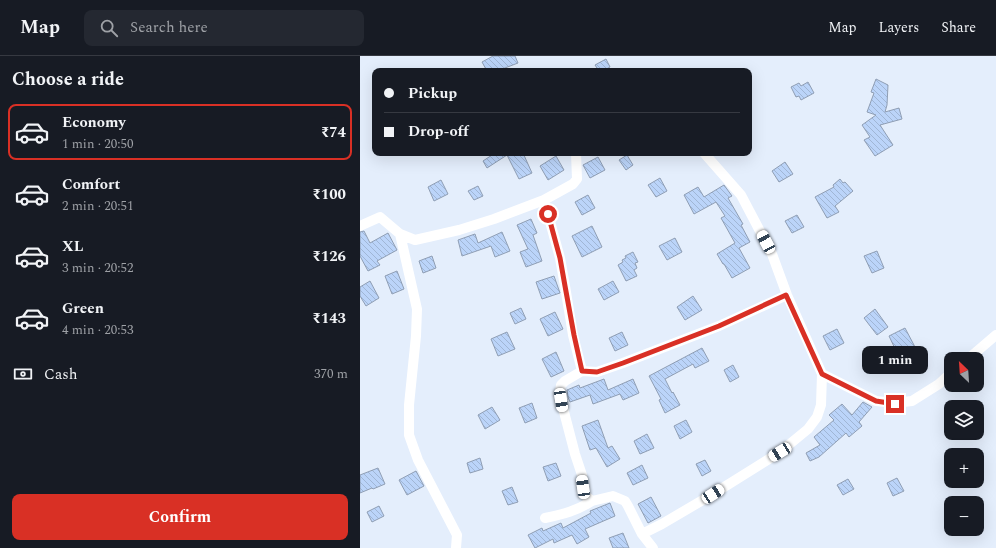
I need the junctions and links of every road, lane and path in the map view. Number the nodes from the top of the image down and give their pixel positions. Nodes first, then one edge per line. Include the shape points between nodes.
1 (576, 156) edge
2 (707, 156) edge
3 (544, 200) junction
4 (360, 226) edge
5 (400, 234) junction
6 (786, 295) junction
7 (996, 334) edge
8 (976, 352) edge
9 (582, 371) junction
10 (822, 374) junction
11 (944, 379) edge
12 (592, 501) junction
13 (545, 518) dead end
14 (642, 534) junction
15 (456, 548) edge
16 (653, 548) edge

1 - 3 street via 576,179 573,184
2 - 6 street via 741,195 772,254
3 - 5 street via 459,230 415,240
3 - 9 street via 560,258
4 - 5 street via 380,217
5 - 15 street via 417,309 409,436 418,460 456,535
6 - 9 street via 719,326 623,363 597,372
6 - 10 street
7 - 8 street
9 - 12 street via 565,381 560,391 583,487 586,496
10 - 11 street via 876,401 895,404 912,401
10 - 14 street via 821,405 817,417 808,429 780,452
12 - 13 street via 565,514
12 - 14 street via 613,496 625,501
14 - 16 street

